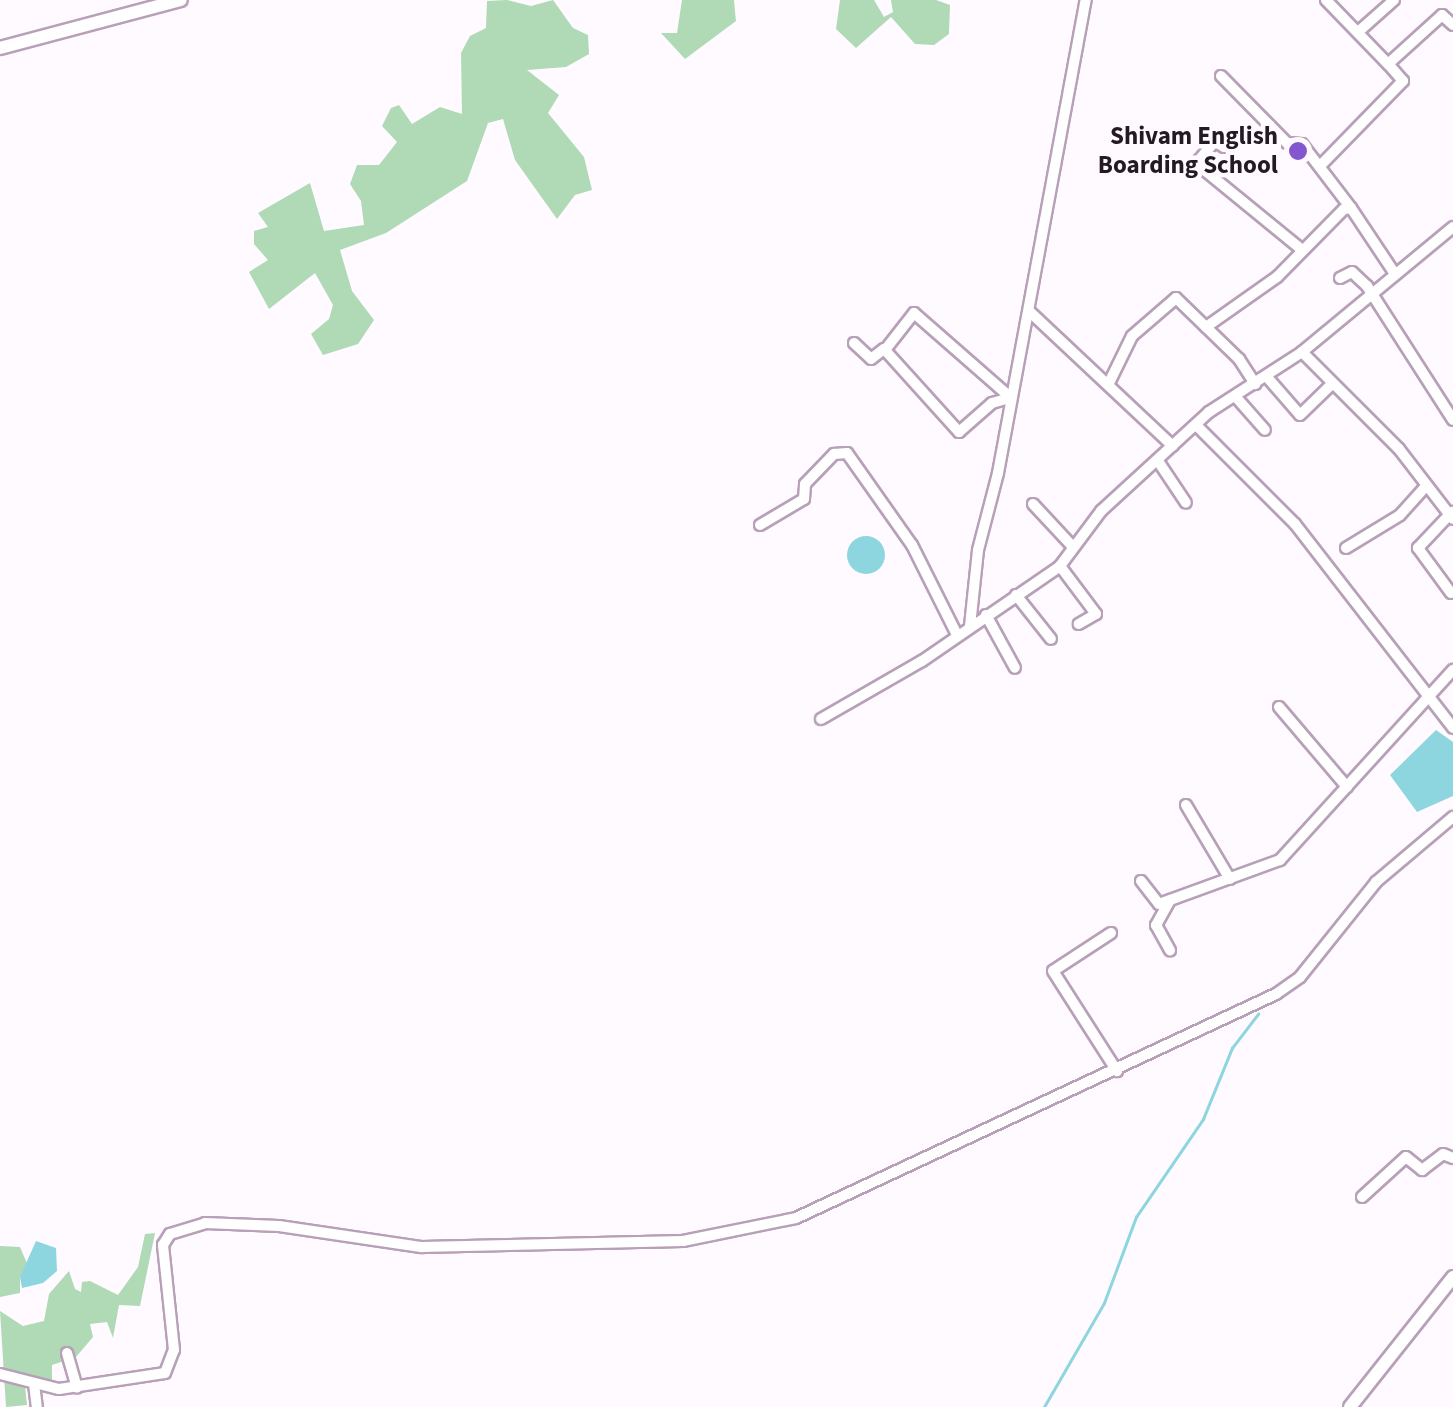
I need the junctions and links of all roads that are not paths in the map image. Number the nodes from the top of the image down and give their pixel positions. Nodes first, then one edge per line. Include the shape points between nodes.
1 (181, 0) edge
2 (1086, 0) edge
3 (1326, 0) edge
4 (1394, 0) edge
5 (1453, 25) edge
6 (1358, 32) junction
7 (0, 48) edge
8 (1388, 64) junction
9 (1221, 76) dead end
10 (1224, 148) dead end
11 (1320, 166) junction
12 (1351, 208) junction
13 (1453, 226) edge
14 (1301, 250) junction
15 (1394, 274) junction
16 (1340, 278) dead end
17 (1374, 294) junction
18 (1028, 311) junction
19 (1206, 327) junction
20 (854, 343) dead end
21 (885, 350) junction
22 (1302, 352) junction
23 (1267, 377) junction
24 (1108, 383) junction
25 (1255, 384) junction
26 (1332, 384) junction
27 (1236, 396) junction
28 (1010, 398) junction
29 (1453, 420) edge
30 (1196, 425) junction
31 (1265, 430) dead end
32 (1172, 446) junction
33 (1158, 461) junction
34 (1425, 486) junction
35 (1186, 503) dead end
36 (1032, 504) dead end
37 (1452, 515) edge
38 (760, 525) dead end
39 (1074, 547) junction
40 (1346, 548) dead end
41 (1060, 566) junction
42 (1451, 593) edge
43 (1016, 595) junction
44 (986, 615) junction
45 (1080, 624) dead end
46 (970, 626) junction
47 (956, 635) junction
48 (1051, 639) dead end
49 (1015, 668) dead end
50 (1453, 670) edge
51 (1426, 696) junction
52 (1279, 707) dead end
53 (822, 719) dead end
54 (1453, 728) edge
55 (1347, 788) junction
56 (1186, 806) dead end
57 (1453, 817) edge
58 (1230, 879) junction
59 (1141, 881) dead end
60 (1170, 900) junction
61 (1111, 933) dead end
62 (1170, 950) dead end
63 (1117, 1071) junction
64 (1453, 1158) edge
65 (1362, 1198) dead end
66 (1453, 1276) edge
67 (67, 1353) dead end
68 (0, 1374) edge
69 (34, 1384) junction
70 (77, 1388) junction
71 (36, 1407) edge
72 (1350, 1407) edge

1 - 7 main road
2 - 18 street
3 - 6 street
4 - 6 street
5 - 8 street via 1442,15
6 - 8 street
8 - 11 street via 1403,81
9 - 11 street via 1239,100 1287,142 1302,144
10 - 14 street via 1215,140 1199,160 1203,169
11 - 12 street
12 - 14 street
12 - 15 street
13 - 15 street
14 - 19 street via 1277,276
15 - 17 street
16 - 17 street via 1352,272
17 - 22 street
17 - 29 street
18 - 24 street
18 - 28 street
19 - 24 street via 1176,298 1132,336
19 - 25 street
20 - 21 street via 870,359
21 - 28 street via 958,432 992,403
21 - 28 street via 914,313
22 - 23 street
22 - 26 street
23 - 25 street
23 - 26 street via 1300,414
24 - 32 street
25 - 27 street
26 - 34 street via 1399,448
27 - 30 street
27 - 31 street
28 - 46 street via 978,550
30 - 32 street
30 - 51 street via 1294,524
32 - 33 street
33 - 35 street
33 - 39 street via 1100,510
34 - 37 street
34 - 40 street via 1400,514
36 - 39 street
37 - 42 street via 1418,548
38 - 47 street via 804,499 800,489 834,454 847,453 912,545
39 - 41 street
41 - 43 street
41 - 45 street via 1096,614
43 - 44 street
43 - 48 street
44 - 46 street
44 - 49 street
46 - 47 street
47 - 53 street
50 - 51 street
51 - 54 street
51 - 55 street
52 - 55 street
55 - 58 street via 1280,860
56 - 58 street
57 - 63 street via 1376,882 1300,977
58 - 60 street
59 - 60 street via 1154,903
60 - 62 street via 1156,925
61 - 63 street via 1057,962 1053,971
63 - 70 street via 772,1226 683,1240 422,1247 243,1222 183,1228 163,1245 174,1314 171,1365 152,1378
64 - 65 street via 1444,1154 1422,1170 1406,1157
66 - 72 main road
67 - 70 street
68 - 69 street
69 - 70 street
69 - 71 street

